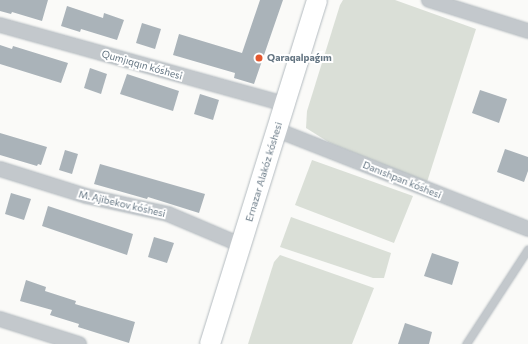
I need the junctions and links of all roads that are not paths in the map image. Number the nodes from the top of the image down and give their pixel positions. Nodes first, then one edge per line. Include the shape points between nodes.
1 (317, 0) edge
2 (428, 0) edge
3 (0, 25) edge
4 (528, 31) edge
5 (285, 104) junction
6 (277, 130) junction
7 (0, 169) edge
8 (528, 228) edge
9 (241, 245) junction
10 (528, 249) edge
11 (0, 319) edge
12 (79, 344) edge
13 (210, 344) edge
14 (466, 344) edge

1 - 5 main road, Ernazar Alakóz kóshesi
2 - 4 street
3 - 5 street, Qumjıqqın kóshesi
5 - 6 main road, Ernazar Alakóz kóshesi
6 - 8 street, Danıshpan kóshesi
6 - 9 main road, Ernazar Alakóz kóshesi
7 - 9 street, M. Ajibekov kóshesi via 86,196 168,214
9 - 13 main road, Ernazar Alakóz kóshesi
10 - 14 lane
11 - 12 street

